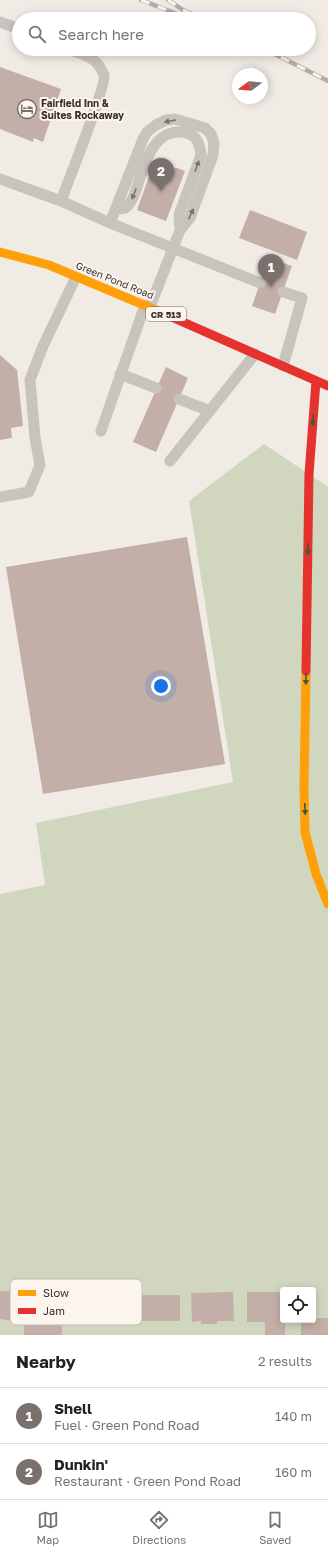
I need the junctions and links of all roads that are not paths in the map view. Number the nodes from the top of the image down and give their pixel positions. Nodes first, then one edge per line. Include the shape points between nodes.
1 (0, 22) edge
2 (12, 27) edge
3 (86, 56) edge
4 (0, 179) edge
5 (61, 200) junction
6 (116, 209) junction
7 (110, 223) junction
8 (180, 230) junction
9 (173, 248) junction
10 (0, 252) edge
11 (76, 276) junction
12 (260, 283) dead end
13 (283, 292) dead end
14 (148, 306) junction
15 (255, 354) junction
16 (283, 366) junction
17 (120, 374) junction
18 (316, 381) junction
19 (328, 386) edge
20 (156, 388) dead end
21 (179, 399) dead end
22 (210, 411) junction
23 (101, 431) dead end
24 (170, 461) dead end
25 (0, 497) edge
26 (328, 904) edge

1 - 2 lane
3 - 5 lane via 99,65 105,77
4 - 5 lane
5 - 7 lane
6 - 7 lane
8 -> 6 lane via 179,214 201,155 197,140 186,133 177,132 160,138 152,148 131,201 125,208
8 -> 6 lane via 190,218 213,155 214,143 211,134 205,128 176,119 166,120 147,132
7 - 9 lane
8 - 9 lane
9 - 12 lane
9 - 14 lane
10 - 11 main road, Green Pond Road / CR 513 via 49,265
11 - 14 main road, Green Pond Road / CR 513
11 - 25 lane via 30,380 40,465 29,492
13 - 16 lane via 302,298
14 - 15 main road, Green Pond Road / CR 513
14 - 17 lane
15 - 16 main road, Green Pond Road / CR 513
15 - 22 lane
16 - 18 main road, Green Pond Road / CR 513
17 - 20 lane
17 - 23 lane
18 - 19 main road, Green Pond Road / CR 513
18 -> 26 main road via 309,474 304,789 305,832 316,874
21 - 22 lane
22 - 24 lane

